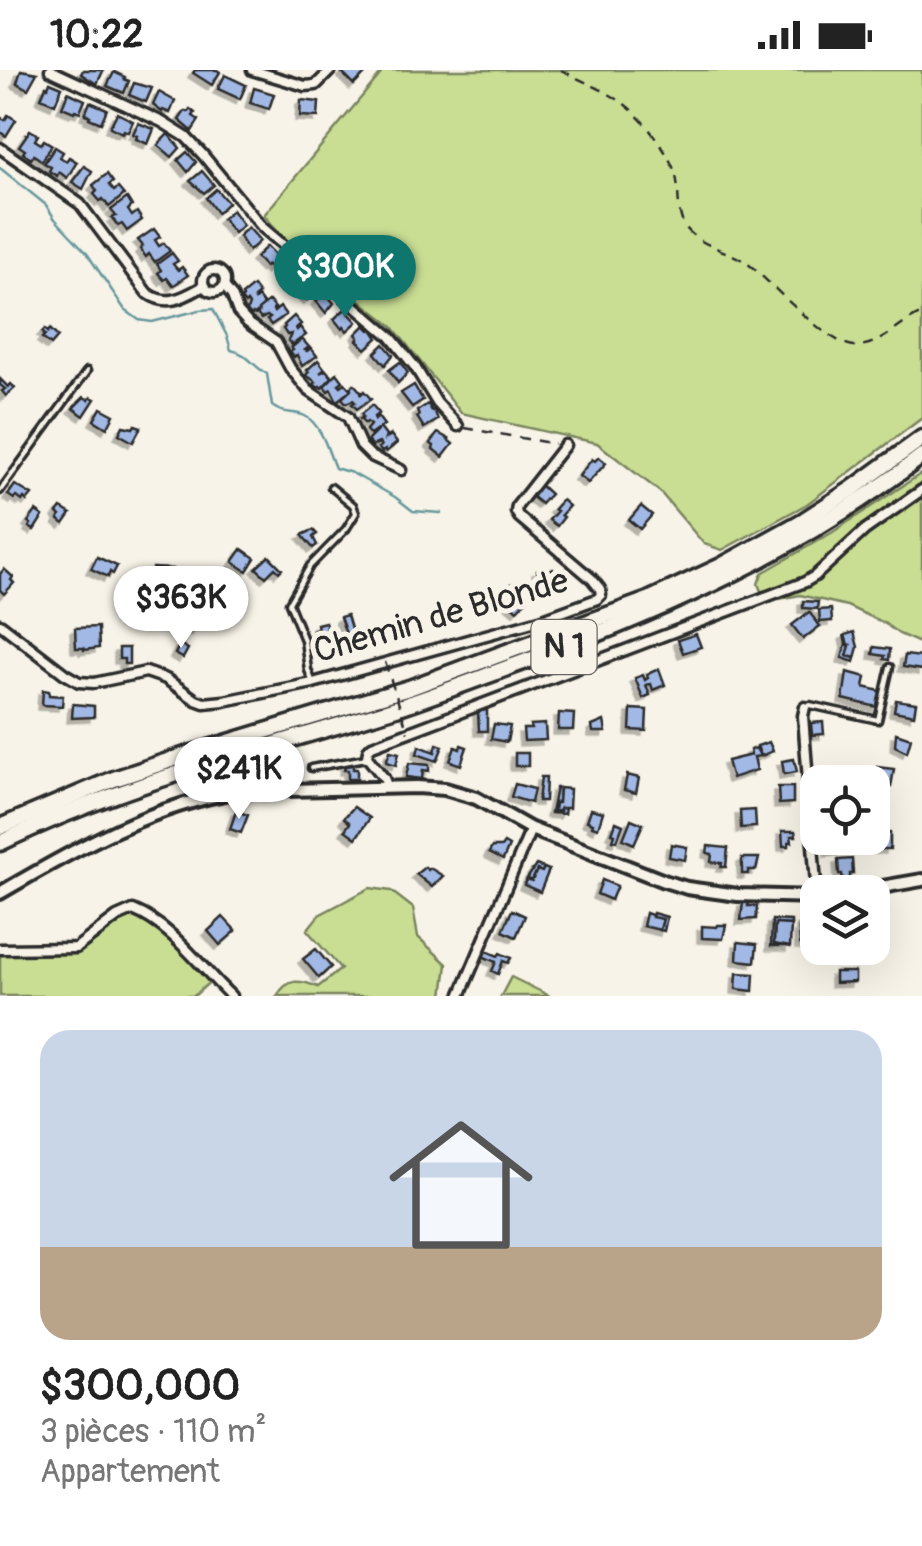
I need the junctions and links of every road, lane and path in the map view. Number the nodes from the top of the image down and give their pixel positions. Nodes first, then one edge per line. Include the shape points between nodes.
1 (50, 70) edge
2 (252, 70) edge
3 (331, 70) edge
4 (561, 70) edge
5 (0, 148) edge
6 (204, 286) junction
7 (224, 286) junction
8 (922, 313) edge
9 (87, 372) dead end
10 (458, 426) joint
11 (922, 438) edge
12 (565, 445) joint
13 (922, 456) edge
14 (401, 470) dead end
15 (331, 486) dead end
16 (922, 490) edge
17 (0, 491) edge
18 (0, 624) edge
19 (385, 662) junction
20 (890, 667) dead end
21 (313, 683) junction
22 (805, 706) joint
23 (408, 732) junction
24 (367, 757) junction
25 (311, 768) dead end
26 (388, 788) junction
27 (66, 798) junction
28 (0, 815) edge
29 (0, 827) edge
30 (531, 830) junction
31 (0, 843) edge
32 (816, 875) edge
33 (922, 880) edge
34 (890, 886) edge
35 (0, 893) edge
36 (800, 897) edge
37 (0, 949) edge
38 (231, 996) edge
39 (460, 996) edge

1 - 10 street via 186,137 262,227 390,336
2 - 3 street via 305,86
4 - 8 path via 629,108 665,151 688,230 745,260 798,312 858,346
5 - 6 street via 80,204 147,293 174,300
6 - 7 street via 212,292
6 - 7 street via 214,270 224,275
7 - 14 street via 238,312 276,342 308,390 348,418 360,446
9 - 17 lane
10 - 12 path
11 - 27 highway, N 1 via 800,522 648,600 409,688
12 - 19 street, Chemin de Blonde via 516,512 601,595 540,620
13 - 31 highway, N 1 via 788,545 645,615 398,707 148,782
15 - 21 lane via 356,513 288,602
16 - 23 street via 805,582
18 - 21 street, Chemin de Blonde via 80,682 146,672 204,703
19 - 21 street, Chemin de Blonde
19 - 23 path, bridge
20 - 22 lane via 878,720
22 - 32 street
23 - 24 street via 372,746
24 - 25 lane
24 - 26 street
26 - 30 street via 462,792
26 - 35 street via 213,796 101,837
27 - 28 highway
27 - 29 highway, N 1
30 - 36 street via 687,888
30 - 39 street
33 - 34 street
37 - 38 street via 76,948 132,910 164,929

